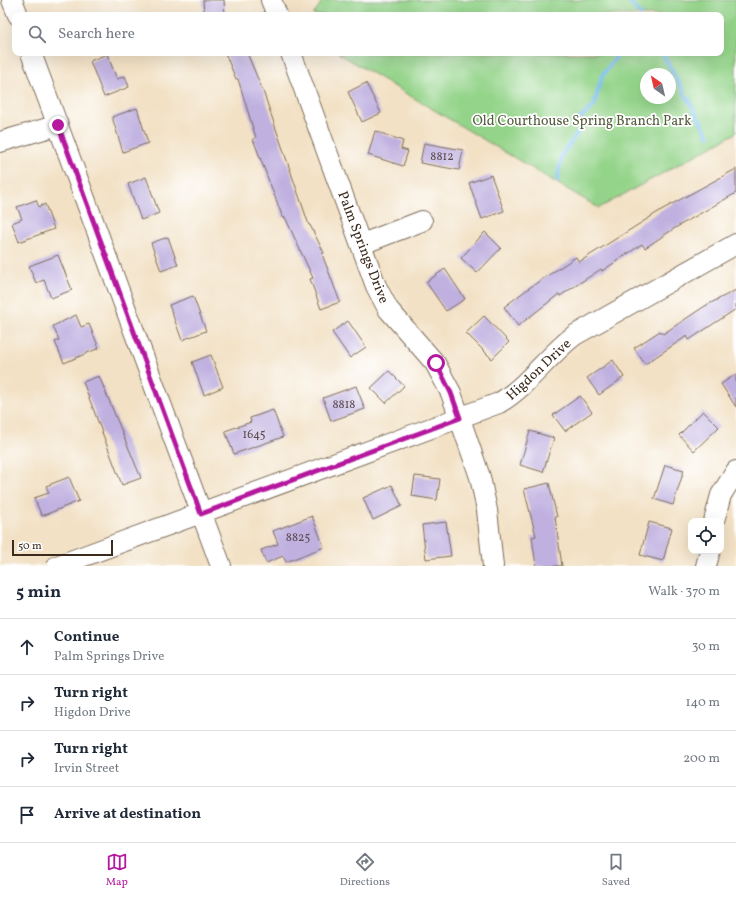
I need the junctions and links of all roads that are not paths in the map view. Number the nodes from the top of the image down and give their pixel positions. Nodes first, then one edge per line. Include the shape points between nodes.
1 (12, 0) edge
2 (271, 0) edge
3 (17, 12) edge
4 (276, 12) edge
5 (32, 56) edge
6 (292, 56) edge
7 (58, 125) junction
8 (0, 142) edge
9 (422, 221) dead end
10 (362, 244) junction
11 (736, 244) edge
12 (460, 418) junction
13 (736, 472) edge
14 (201, 514) junction
15 (715, 518) edge
16 (709, 554) edge
17 (57, 566) edge
18 (221, 566) edge
19 (493, 566) edge
20 (706, 566) edge

1 - 3 street
2 - 4 street
5 - 7 street
6 - 10 street, Palm Springs Drive
7 - 8 street
7 - 14 street
9 - 10 street
10 - 12 street, Palm Springs Drive via 376,286 388,309 436,363
11 - 12 street, Higdon Drive via 576,335 559,347 512,395 499,403
12 - 14 street, Higdon Drive
12 - 19 street, Palm Springs Drive via 480,477 487,510
13 - 15 street via 721,495
14 - 17 street, Higdon Drive
14 - 18 street
16 - 20 street

